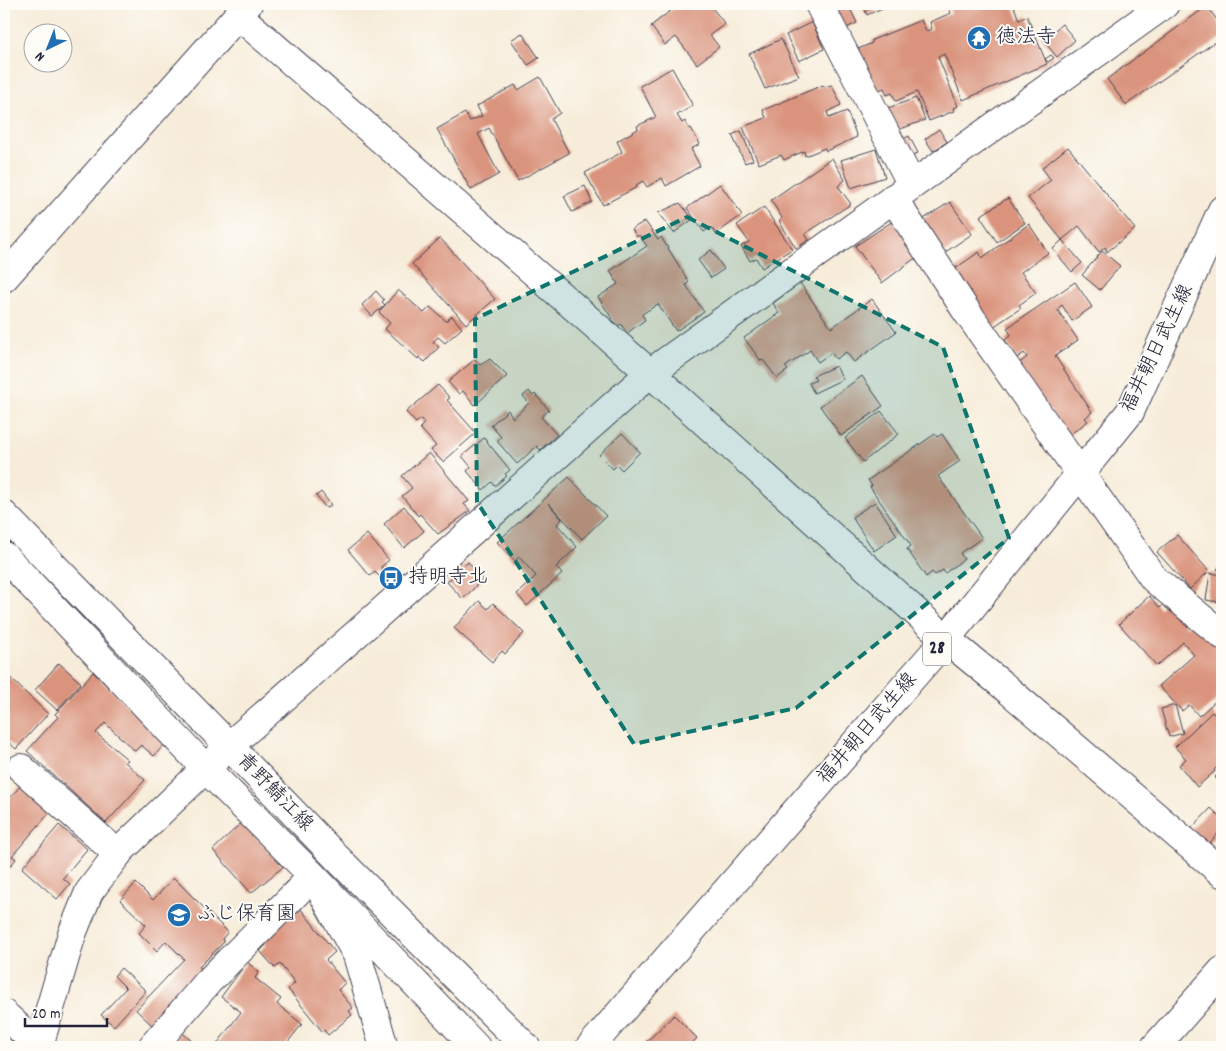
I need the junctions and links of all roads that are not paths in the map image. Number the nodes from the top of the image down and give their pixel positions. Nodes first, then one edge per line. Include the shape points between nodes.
1 (819, 4) edge
2 (1165, 4) edge
3 (243, 10) edge
4 (902, 191) junction
5 (1222, 210) edge
6 (4, 278) edge
7 (650, 373) junction
8 (1080, 474) junction
9 (4, 515) edge
10 (4, 556) edge
11 (1222, 635) edge
12 (946, 639) junction
13 (229, 746) junction
14 (21, 768) dead end
15 (205, 768) junction
16 (118, 854) junction
17 (1220, 866) edge
18 (313, 876) junction
19 (1222, 971) edge
20 (4, 1014) edge
21 (39, 1047) edge
22 (152, 1047) edge
23 (384, 1047) edge
24 (476, 1047) edge
25 (526, 1047) edge
26 (590, 1047) edge
27 (1155, 1047) edge

1 - 4 street
2 - 4 street
3 - 6 street
3 - 7 street
4 - 7 street
4 - 8 street via 965,309
5 - 8 street, 福井朝日武生線 / 28 via 1130,412
7 - 12 street
7 - 13 street
8 - 11 street via 1154,579
8 - 12 street, 福井朝日武生線 / 28
9 - 13 street
10 - 15 street
12 - 17 street
12 - 26 street, 福井朝日武生線 / 28
13 - 15 street, 青野鯖江線
13 - 25 street, 青野鯖江線
14 - 16 street
15 - 16 street, 青野鯖江線
15 - 18 street
16 - 21 street, 青野鯖江線 via 89,892 72,934
18 - 22 street via 208,982
18 - 23 street via 357,955
18 - 24 street
19 - 27 street
20 - 21 street, 青野鯖江線

